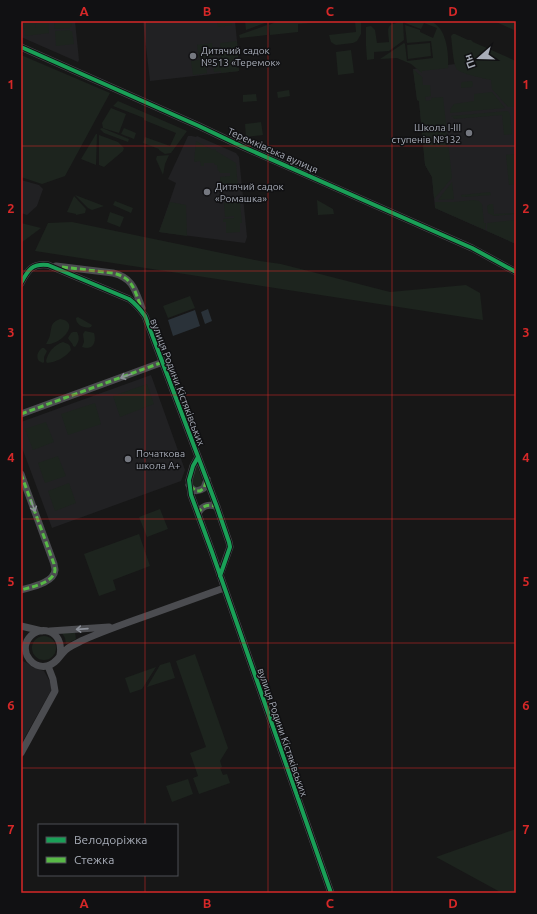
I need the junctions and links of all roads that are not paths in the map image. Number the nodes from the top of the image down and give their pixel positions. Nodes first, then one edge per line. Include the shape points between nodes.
1 (21, 48) edge
2 (48, 265) junction
3 (516, 272) edge
4 (21, 283) edge
5 (145, 316) junction
6 (162, 362) junction
7 (21, 414) edge
8 (198, 457) junction
9 (21, 474) edge
10 (207, 479) junction
11 (189, 485) junction
12 (217, 507) junction
13 (198, 514) junction
14 (229, 548) junction
15 (212, 552) junction
16 (220, 576) junction
17 (224, 588) junction
18 (21, 590) edge
19 (21, 626) edge
20 (115, 627) junction
21 (45, 631) junction
22 (60, 655) junction
23 (21, 656) edge
24 (31, 662) junction
25 (48, 666) junction
26 (21, 754) edge
27 (332, 893) edge

1 - 3 street, Теремківська вулиця via 465,245
2 - 4 street, вулиця Родини Кістяківських via 36,265 27,272
2 - 5 street, вулиця Родини Кістяківських via 135,303
2 - 5 street via 113,273 126,278 133,286
5 - 6 street, вулиця Родини Кістяківських
6 -> 7 street
6 - 8 street, вулиця Родини Кістяківських
8 - 10 street, вулиця Родини Кістяківських
8 - 11 street, вулиця Родини Кістяківських via 190,474
9 -> 18 street via 55,571 47,582
10 - 11 street via 204,488 200,490 196,491
10 - 12 street, вулиця Родини Кістяківських
11 - 13 street, вулиця Родини Кістяківських
12 - 13 street via 203,507
12 - 14 street, вулиця Родини Кістяківських
13 - 15 street, вулиця Родини Кістяківських
14 - 15 street via 223,555
14 - 16 street
15 - 16 street, вулиця Родини Кістяківських
16 - 17 street, вулиця Родини Кістяківських
17 - 20 street
17 - 27 street, вулиця Родини Кістяківських
19 - 21 street
20 -> 21 street
20 - 22 street via 68,648
21 - 22 street via 58,638 62,649
21 - 24 street via 32,635 27,643 26,651
22 - 25 street
23 - 24 street
24 - 25 street via 42,667
25 - 26 street via 55,691

